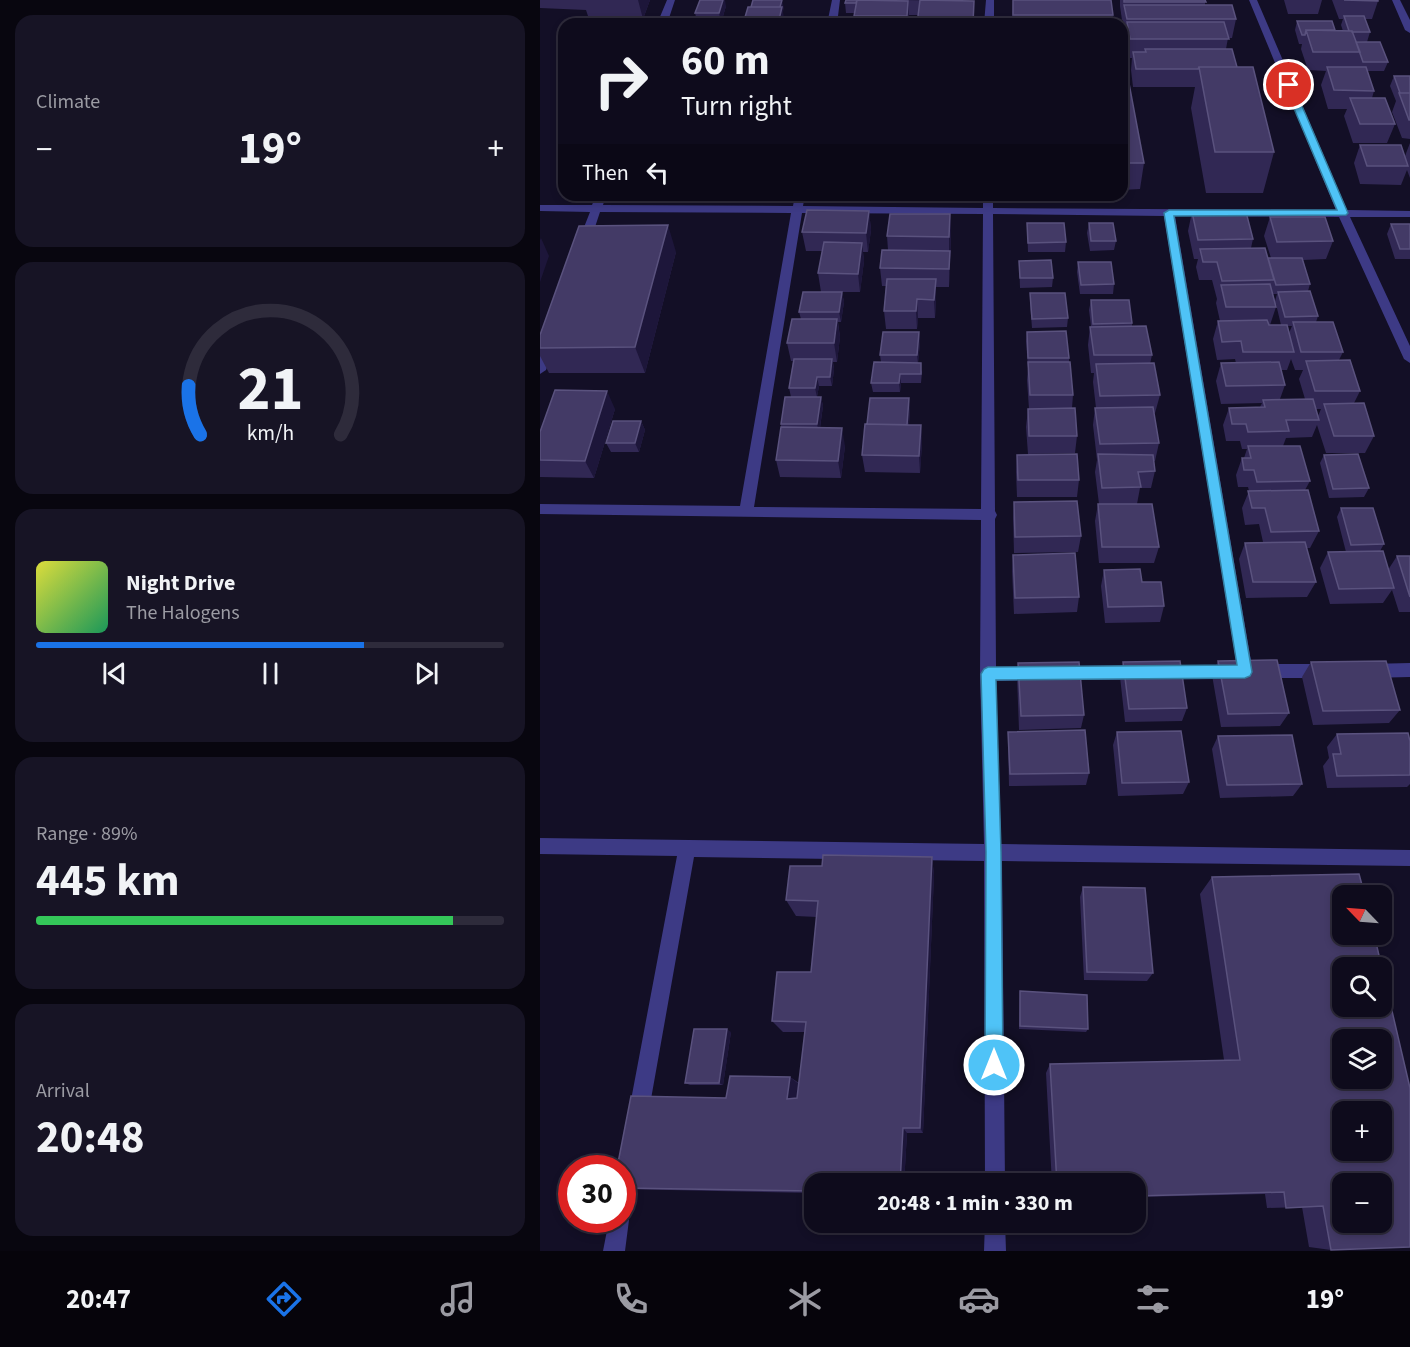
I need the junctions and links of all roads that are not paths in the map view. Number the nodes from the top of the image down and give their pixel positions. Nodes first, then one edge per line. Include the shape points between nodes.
1 (671, 0) edge
2 (836, 0) edge
3 (990, 0) edge
4 (1252, 0) edge
5 (1396, 0) edge
6 (664, 18) edge
7 (833, 18) edge
8 (989, 18) edge
9 (1410, 30) edge
10 (599, 201) edge
11 (799, 201) edge
12 (988, 201) edge
13 (540, 208) edge
14 (596, 209) junction
15 (797, 210) junction
16 (988, 212) junction
17 (1169, 213) junction
18 (1343, 213) junction
19 (1410, 214) edge
20 (581, 252) edge
21 (555, 327) edge
22 (1410, 359) edge
23 (540, 370) edge
24 (540, 509) edge
25 (746, 512) junction
26 (990, 515) junction
27 (1410, 670) edge
28 (1245, 672) junction
29 (988, 674) junction
30 (540, 846) edge
31 (687, 848) junction
32 (993, 852) junction
33 (1410, 858) edge
34 (635, 1131) edge
35 (995, 1173) edge
36 (617, 1233) edge
37 (995, 1233) edge
38 (614, 1251) edge
39 (995, 1251) edge

1 - 6 street
2 - 7 street
3 - 8 street
4 - 18 street
5 - 9 street
10 - 14 street
11 - 15 street
12 - 16 street
13 - 14 street
14 - 15 street
14 - 20 street
15 - 16 street
15 - 25 street
16 - 17 street
16 - 26 street
17 - 18 street
17 - 28 street
18 - 19 street
18 - 22 street
21 - 23 street
24 - 25 street
25 - 26 street
26 - 29 street
27 - 28 street
28 - 29 street
29 - 32 street
30 - 31 street
31 - 32 street
31 - 34 street
32 - 33 street
32 - 35 street
36 - 38 street
37 - 39 street

